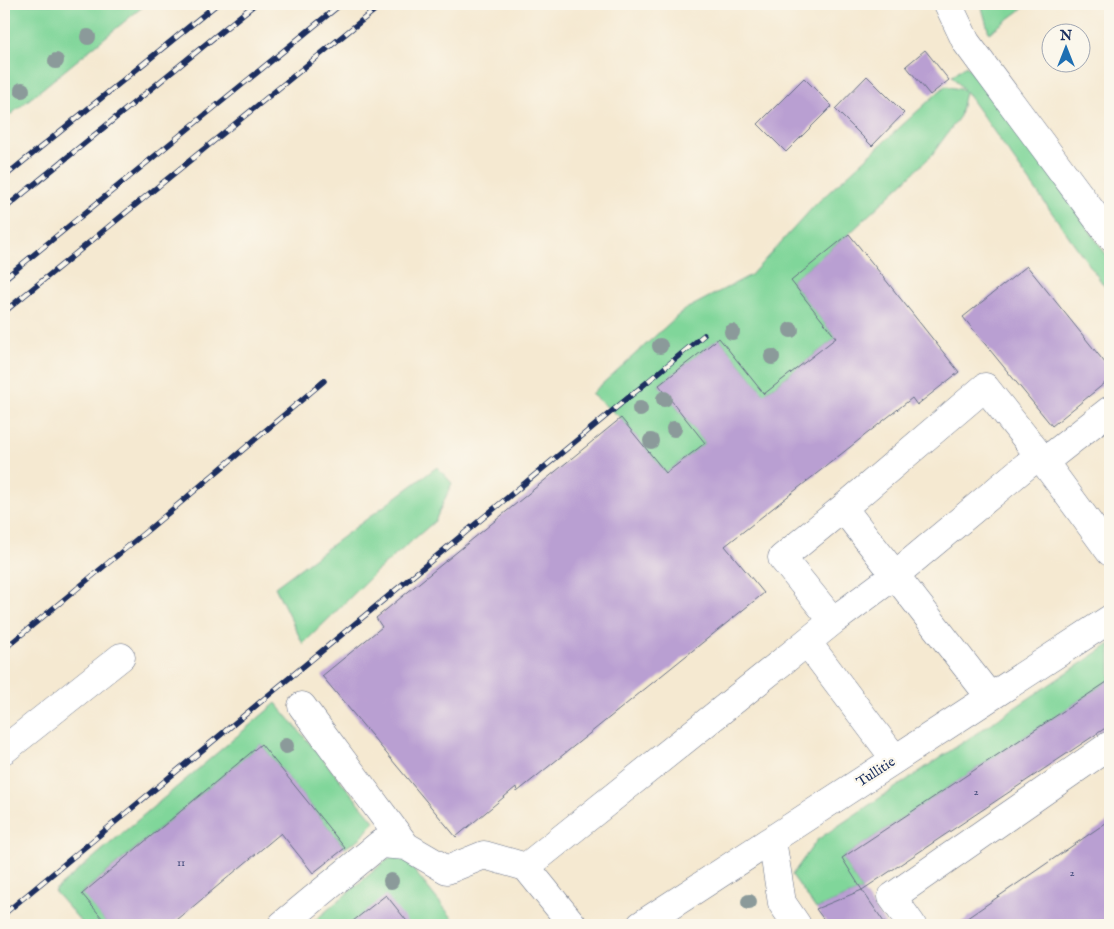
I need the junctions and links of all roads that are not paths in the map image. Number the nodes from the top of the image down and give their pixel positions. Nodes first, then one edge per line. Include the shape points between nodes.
1 (948, 4) edge
2 (1110, 236) edge
3 (1110, 410) edge
4 (1041, 458) junction
5 (843, 508) junction
6 (1110, 552) edge
7 (896, 575) junction
8 (1110, 619) edge
9 (833, 621) junction
10 (808, 642) junction
11 (121, 656) dead end
12 (990, 697) junction
13 (302, 706) dead end
14 (1110, 746) edge
15 (4, 750) edge
16 (895, 759) junction
17 (772, 840) junction
18 (406, 846) junction
19 (526, 867) junction
20 (282, 925) edge
21 (573, 925) edge
22 (641, 925) edge
23 (797, 925) edge
24 (912, 925) edge

1 - 2 street via 966,42
3 - 4 street
4 - 5 street via 985,387
4 - 6 street
4 - 7 street
5 - 7 street
5 - 9 street via 782,558
7 - 9 street
7 - 12 street
8 - 12 street, Tullitie
9 - 10 street
10 - 16 street
10 - 19 street
11 - 15 street
12 - 16 street, Tullitie
13 - 18 street
14 - 24 street via 892,897
16 - 17 street, Tullitie
17 - 22 street, Tullitie
17 - 23 street via 782,903
18 - 19 street via 447,870 484,855
18 - 20 street via 380,844
19 - 21 street

